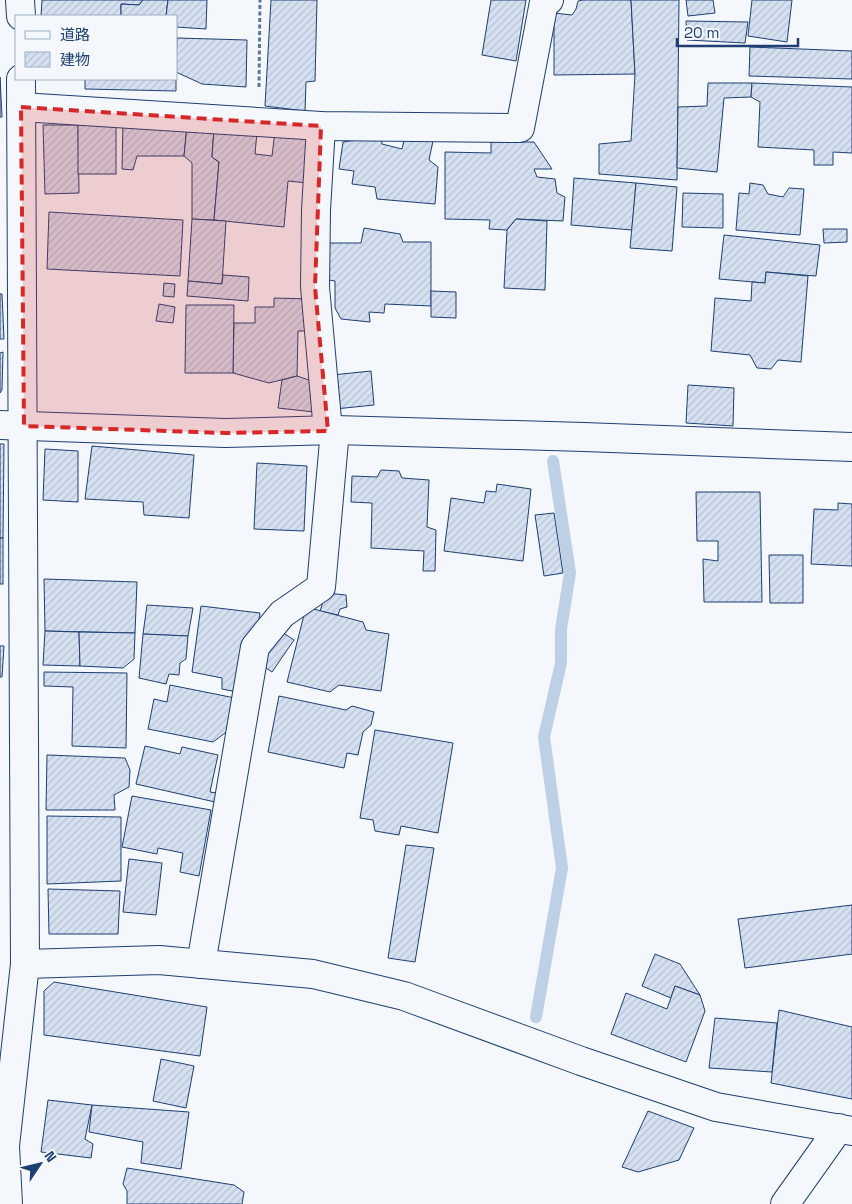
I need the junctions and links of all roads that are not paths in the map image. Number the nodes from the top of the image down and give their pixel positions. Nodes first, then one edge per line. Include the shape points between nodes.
1 (20, 0) edge
2 (549, 0) edge
3 (20, 15) edge
4 (21, 80) edge
5 (21, 107) junction
6 (321, 126) junction
7 (12, 425) edge
8 (332, 431) junction
9 (852, 447) edge
10 (25, 964) junction
11 (201, 964) junction
12 (845, 1129) edge
13 (3, 1146) edge
14 (8, 1204) edge
15 (785, 1204) edge

1 - 3 street
2 - 6 street via 544,2 520,128
4 - 5 street
5 - 6 street
5 - 7 street
6 - 8 street via 315,287
7 - 8 street via 225,432
7 - 10 street
8 - 9 street
8 - 11 street via 320,587 282,614 255,647
10 - 11 street via 159,960
10 - 13 street
11 - 12 street via 313,974 404,996 716,1107
12 - 15 street
13 - 14 street

